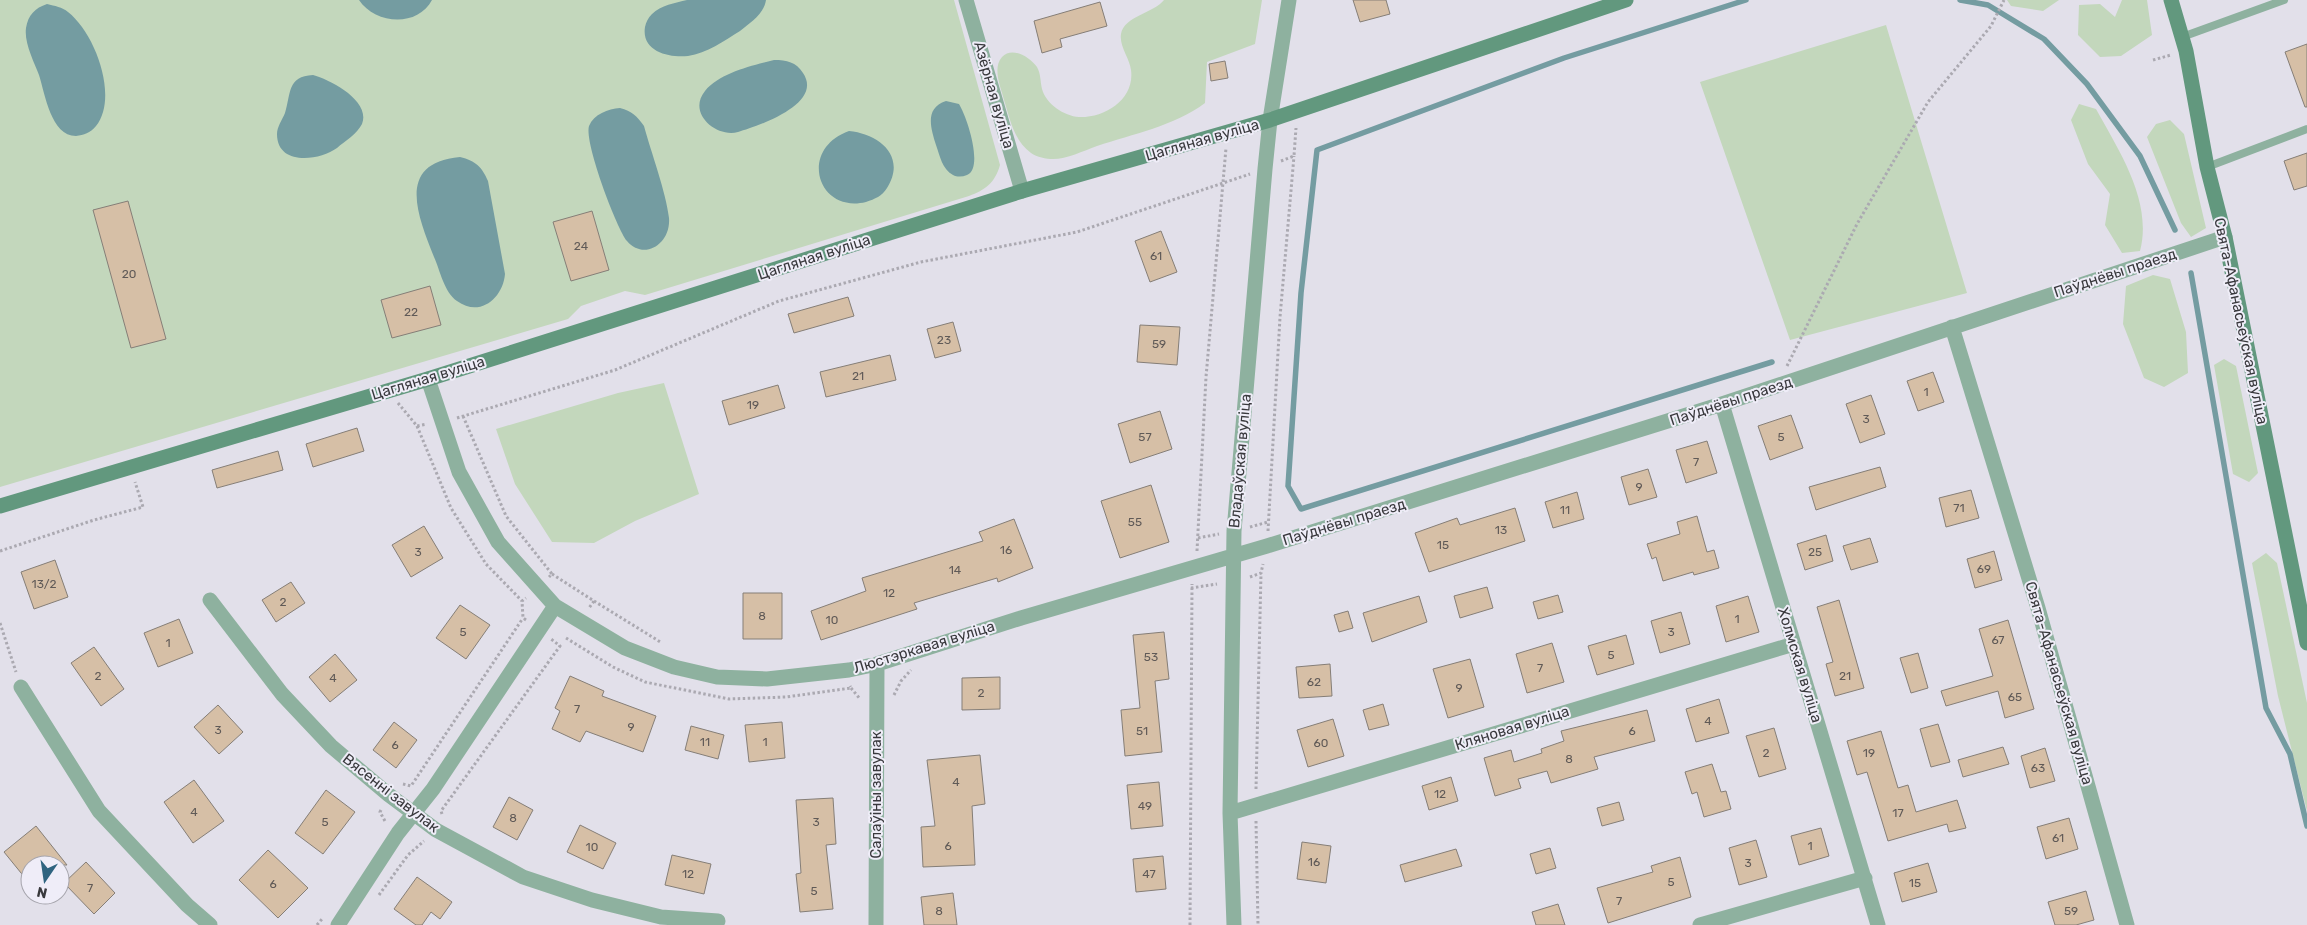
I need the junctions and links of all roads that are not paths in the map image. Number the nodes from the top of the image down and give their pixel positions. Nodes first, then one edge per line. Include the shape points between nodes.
1 (966, 0) edge
2 (1289, 0) edge
3 (1626, 0) edge
4 (2171, 0) edge
5 (2284, 0) edge
6 (2182, 37) junction
7 (1270, 120) junction
8 (2307, 129) edge
9 (2207, 167) junction
10 (1022, 191) junction
11 (2225, 238) junction
12 (1952, 327) junction
13 (428, 378) junction
14 (1722, 404) junction
15 (0, 506) edge
16 (1234, 556) junction
17 (210, 600) dead end
18 (555, 606) junction
19 (2307, 643) edge
20 (1794, 644) junction
21 (877, 664) junction
22 (21, 688) road end
23 (1230, 813) junction
24 (413, 814) junction
25 (1865, 878) junction
26 (718, 921) dead end
27 (210, 925) edge
28 (338, 925) edge
29 (876, 925) edge
30 (1234, 925) edge
31 (1700, 925) edge
32 (1878, 925) edge
33 (2127, 925) edge

1 - 10 street, Азёрная вуліца
2 - 7 street, Владаўская вуліца
3 - 7 street, Цагляная вуліца
4 - 6 street, Свята-Афанасьеўская вуліца
5 - 6 lane
6 - 9 street, Свята-Афанасьеўская вуліца
7 - 10 street, Цагляная вуліца
7 - 16 street, Владаўская вуліца
8 - 9 lane
9 - 11 street, Свята-Афанасьеўская вуліца
10 - 13 street, Цагляная вуліца
11 - 12 street, Паўднёвы праезд
11 - 19 street, Свята-Афанасьеўская вуліца
12 - 14 street, Паўднёвы праезд
12 - 33 street, Свята-Афанасьеўская вуліца via 2038,608
13 - 15 street, Цагляная вуліца
13 - 18 street, Люстэркавая вуліца via 459,472 498,542
14 - 16 street, Паўднёвы праезд
14 - 20 street, Холмская вуліца
16 - 21 street, Люстэркавая вуліца
16 - 23 street, Владаўская вуліца
17 - 24 street, Вясенні завулак via 282,694 331,746
18 - 21 street, Люстэркавая вуліца via 625,648 674,667 717,677 767,679
18 - 24 street
20 - 23 street, Кляновая вуліца
20 - 25 street, Холмская вуліца
21 - 29 street, Салаўіны завулак
22 - 27 street via 99,811 187,905
23 - 30 street, Владаўская вуліца
24 - 26 street, Вясенні завулак via 523,877 592,900 661,917
24 - 28 street
25 - 31 street
25 - 32 street, Холмская вуліца

